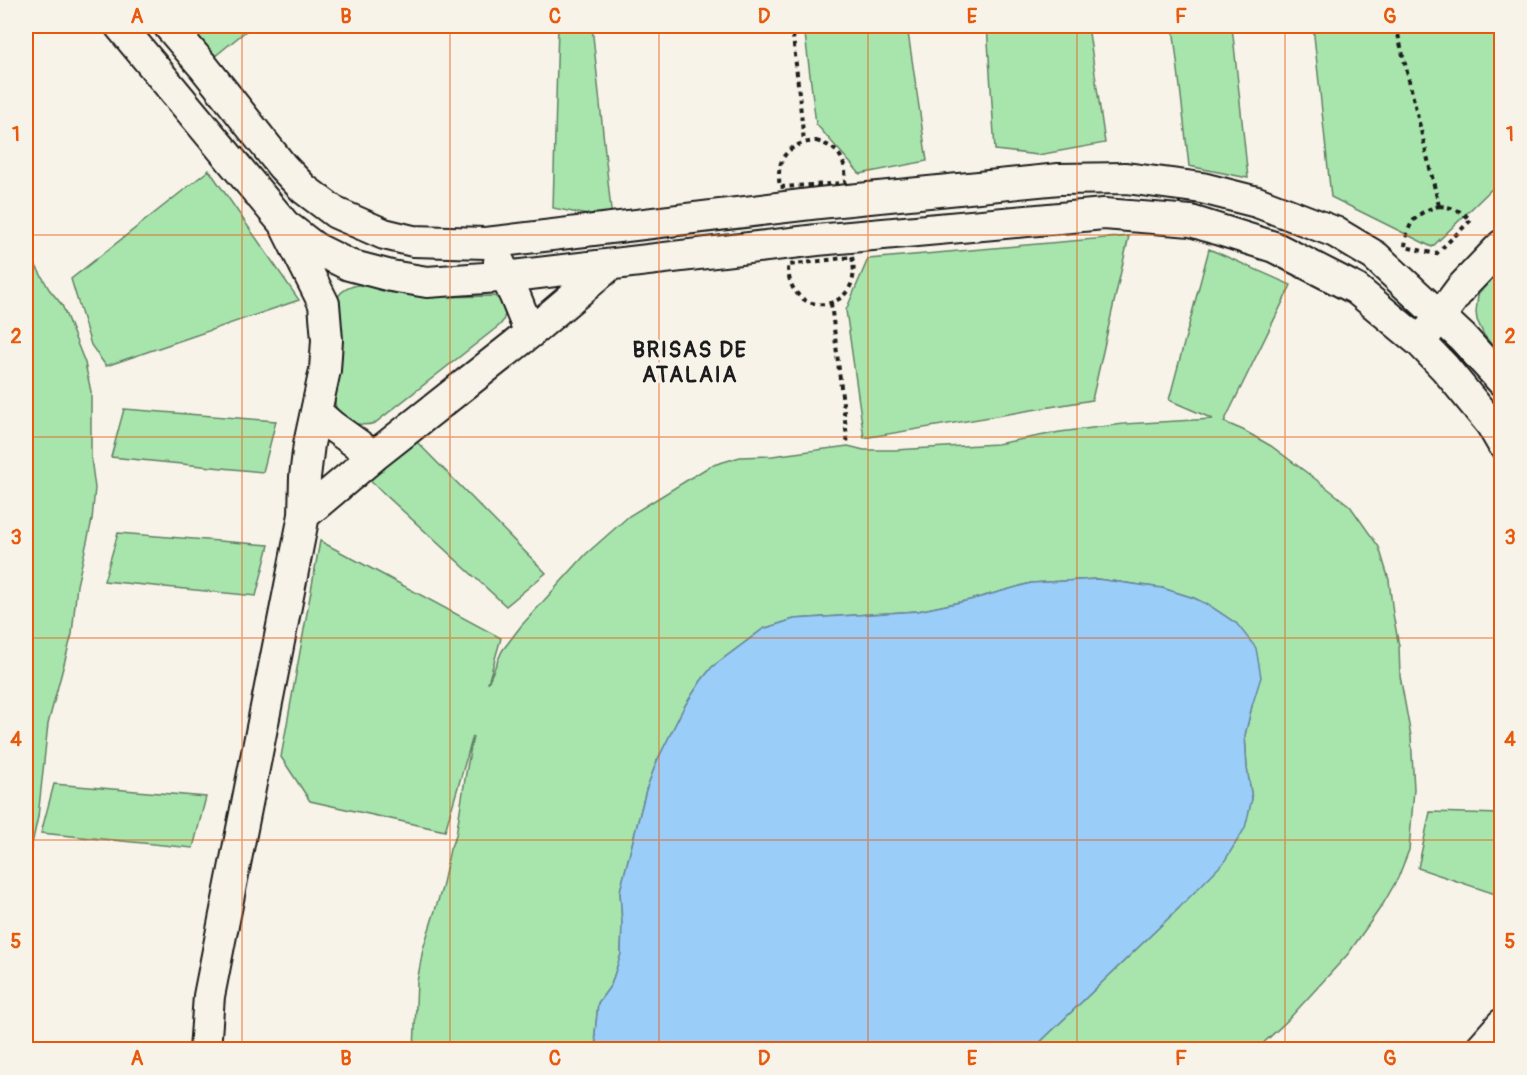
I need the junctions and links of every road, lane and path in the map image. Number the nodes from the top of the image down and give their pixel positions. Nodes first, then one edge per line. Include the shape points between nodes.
1 (120, 26) edge
2 (169, 26) edge
3 (792, 26) edge
4 (1396, 26) edge
5 (804, 142) junction
6 (1439, 206) junction
7 (285, 225) junction
8 (384, 234) junction
9 (486, 243) junction
10 (1502, 245) edge
11 (349, 265) junction
12 (609, 266) junction
13 (506, 277) junction
14 (831, 303) junction
15 (324, 304) junction
16 (1440, 315) junction
17 (530, 333) junction
18 (1421, 343) junction
19 (1502, 381) edge
20 (316, 412) junction
21 (1502, 443) edge
22 (848, 446) dead end
23 (374, 456) junction
24 (304, 514) junction
25 (1502, 1024) edge
26 (205, 1050) edge
27 (1479, 1050) edge

1 - 7 street
2 - 8 street via 304,189 336,213
3 - 5 path
4 - 6 path
5 - 5 path via 794,146 779,164 780,187 845,183 846,171 837,151 827,144
6 - 6 path via 1418,215 1410,225 1405,247 1436,254 1471,220 1451,207
7 - 11 street via 315,248
7 - 15 street
8 - 9 street via 413,241
8 - 11 street
9 - 13 street
9 - 16 street via 819,203 1047,180 1126,178 1202,188 1257,202 1335,232 1375,256
10 - 16 street
11 - 13 street via 427,282
11 - 15 street via 333,284
12 - 13 street
12 - 17 street
12 - 18 street via 817,240 1104,214 1191,221 1274,247 1356,289
13 - 17 street
14 - 14 path via 849,290 854,279 852,257 788,265 791,287 798,296 820,305
14 - 22 path
15 - 20 street via 325,370
16 - 18 street
16 - 19 street
17 - 23 street
18 - 21 street via 1491,424
20 - 23 street
20 - 24 street via 306,466
23 - 24 street
24 - 26 street via 209,996
25 - 27 street

